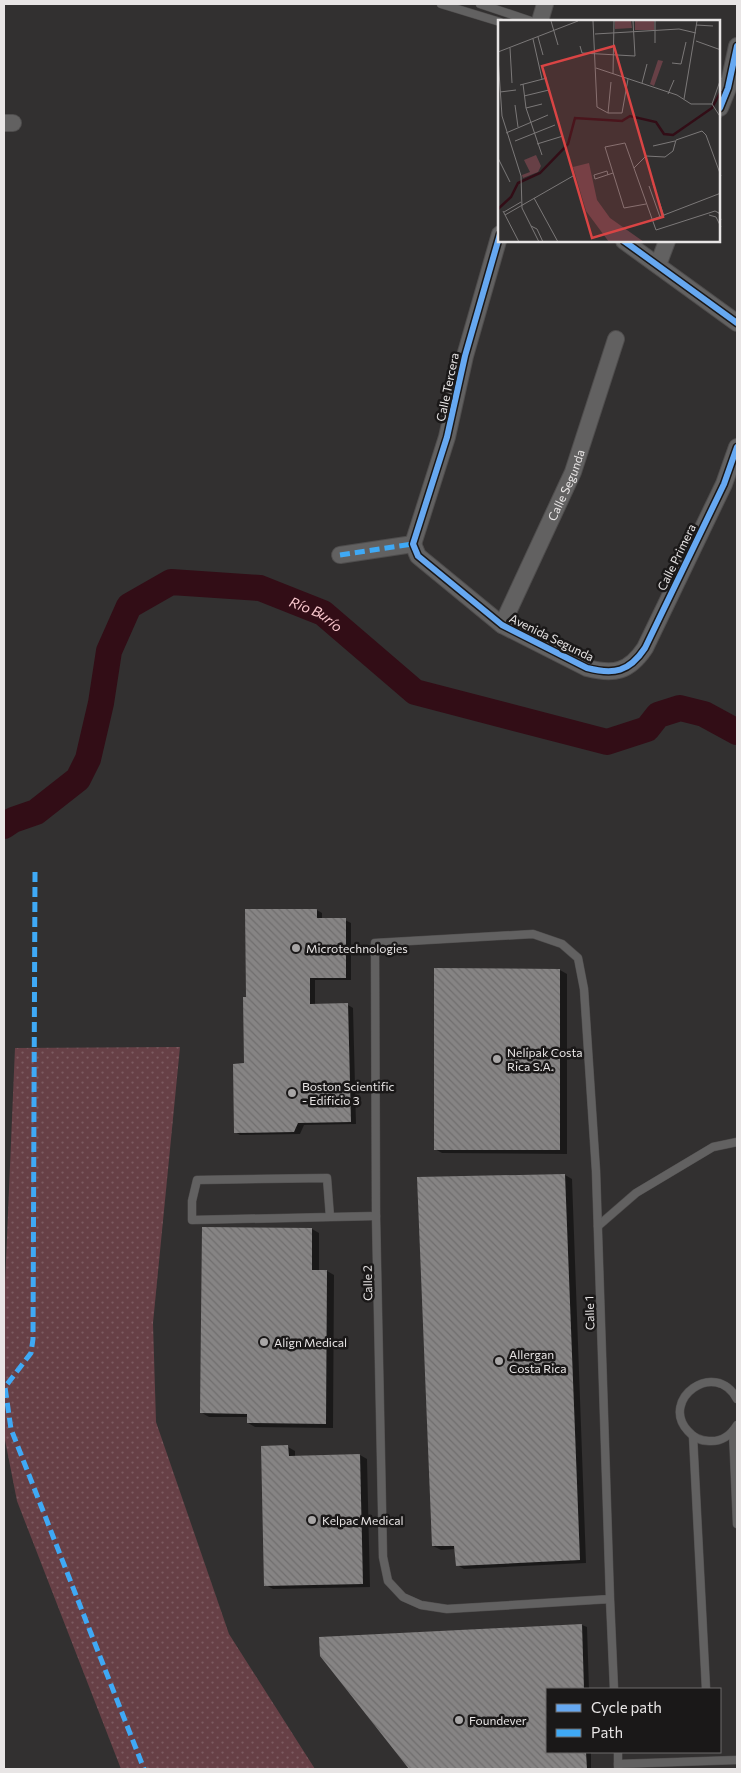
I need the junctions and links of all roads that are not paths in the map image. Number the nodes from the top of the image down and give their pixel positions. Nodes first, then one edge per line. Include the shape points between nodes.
1 (441, 4) edge
2 (480, 4) edge
3 (546, 4) edge
4 (528, 20) edge
5 (540, 20) edge
6 (498, 21) edge
7 (737, 46) edge
8 (728, 89) edge
9 (721, 106) edge
10 (498, 241) edge
11 (625, 242) edge
12 (667, 242) edge
13 (658, 265) junction
14 (737, 323) edge
15 (616, 339) dead end
16 (737, 447) edge
17 (413, 544) junction
18 (340, 555) dead end
19 (502, 625) junction
20 (623, 669) joint
21 (562, 944) joint
22 (737, 1142) edge
23 (376, 1216) junction
24 (330, 1217) junction
25 (598, 1226) junction
26 (737, 1399) edge
27 (735, 1428) edge
28 (693, 1436) junction
29 (737, 1524) edge
30 (610, 1599) junction
31 (614, 1688) edge
32 (706, 1688) edge
33 (618, 1753) edge
34 (709, 1753) edge
35 (737, 1760) edge
36 (710, 1761) junction
37 (618, 1767) edge

1 - 6 lane
2 - 4 lane
3 - 5 street
7 - 8 street
8 - 9 street
10 - 17 street, Calle Tercera via 465,356 447,437
11 - 13 street
12 - 13 street
13 - 14 street
15 - 19 street, Calle Segunda via 573,472
16 - 20 street, Calle Primera via 724,484 645,648 632,665
17 - 18 street
17 - 19 street, Avenida Segunda via 418,556
19 - 20 street, Avenida Segunda via 586,668 611,672
21 - 23 lane, Calle 2 via 533,934 375,943
21 - 25 lane, Calle 1 via 578,958 584,989
22 - 25 lane via 713,1147 636,1193
23 - 24 lane
23 - 30 lane, Calle 2 via 383,1557 388,1580 404,1597 421,1605 447,1608
24 - 24 lane via 192,1220 192,1201 197,1180 327,1178
25 - 30 lane, Calle 1
26 - 28 lane via 727,1387 716,1382 692,1388 680,1409 685,1427
27 - 28 lane via 723,1439 711,1442
27 - 29 lane
28 - 32 lane
30 - 31 lane, Calle 1
33 - 37 lane
34 - 36 lane
35 - 36 lane
36 - 37 lane

